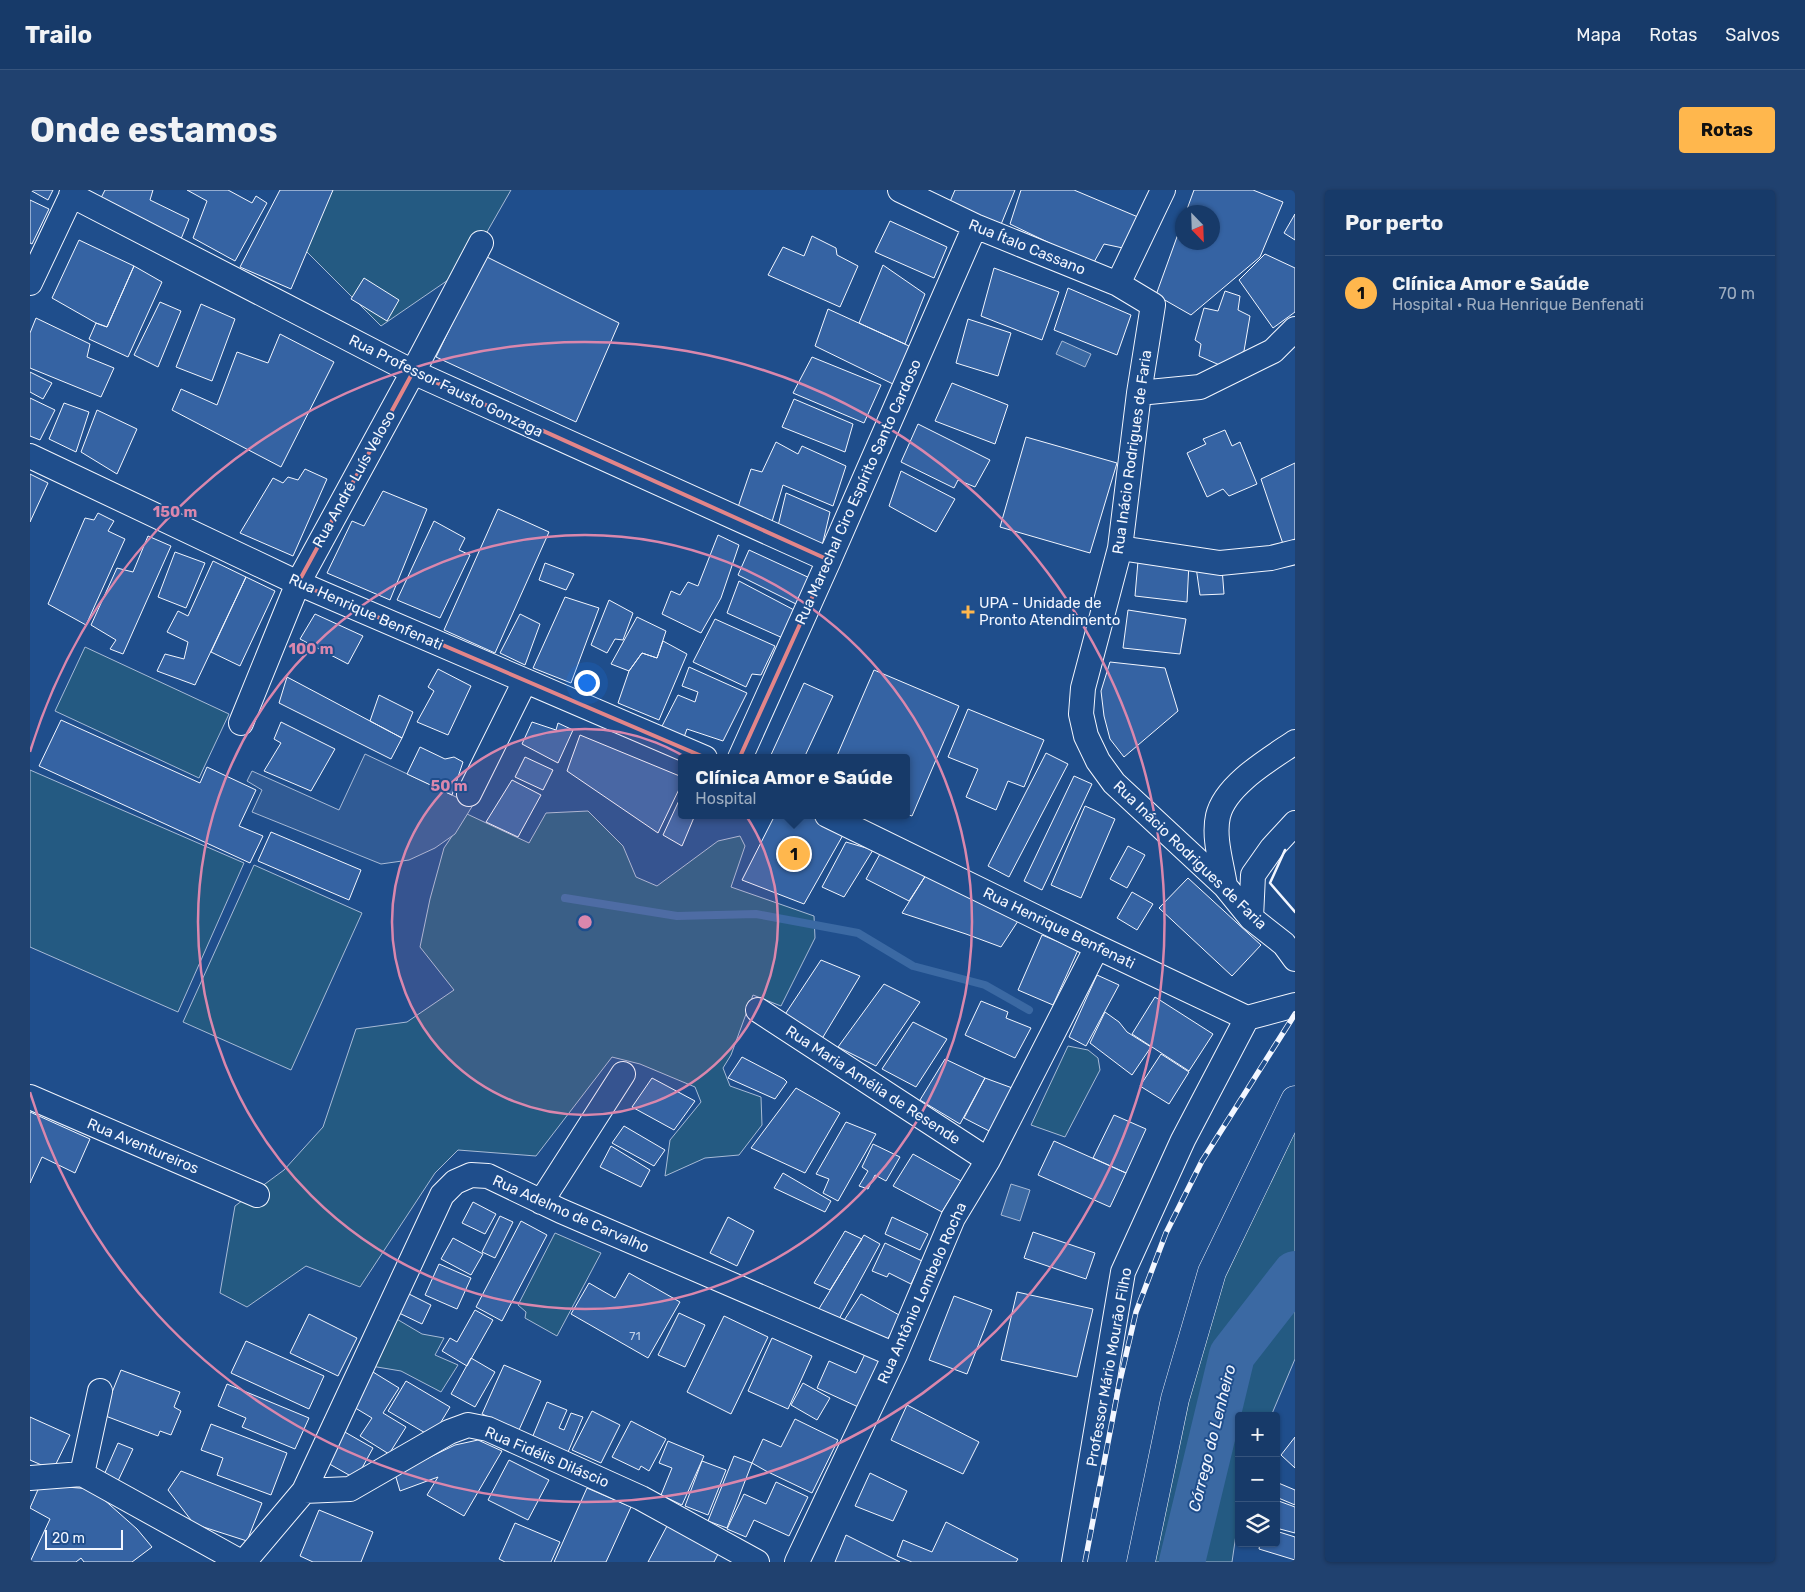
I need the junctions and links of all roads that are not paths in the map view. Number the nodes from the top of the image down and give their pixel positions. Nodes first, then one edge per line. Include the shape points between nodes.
1 (900, 190) edge
2 (1163, 190) edge
3 (73, 193) edge
4 (975, 226) junction
5 (481, 242) dead end
6 (30, 283) edge
7 (1118, 284) junction
8 (1153, 305) joint
9 (1295, 329) edge
10 (413, 372) junction
11 (1139, 393) junction
12 (30, 456) edge
13 (1120, 548) junction
14 (1295, 552) edge
15 (829, 560) junction
16 (298, 583) junction
17 (525, 681) junction
18 (241, 722) dead end
19 (1295, 742) edge
20 (696, 754) edge
21 (742, 754) edge
22 (469, 794) dead end
23 (835, 819) edge
24 (1295, 823) edge
25 (1225, 886) junction
26 (1251, 918) junction
27 (1097, 947) junction
28 (1295, 959) edge
29 (1295, 1005) edge
30 (758, 1010) dead end
31 (1247, 1018) junction
32 (623, 1074) dead end
33 (30, 1097) edge
34 (1295, 1100) edge
35 (988, 1160) junction
36 (257, 1195) dead end
37 (542, 1202) junction
38 (895, 1355) junction
39 (100, 1391) dead end
40 (82, 1474) junction
41 (30, 1478) edge
42 (304, 1491) junction
43 (240, 1562) edge
44 (244, 1562) edge
45 (757, 1562) edge
46 (797, 1562) edge
47 (1074, 1562) edge
48 (1141, 1562) edge

1 - 4 street, Rua Ítalo Cassano
2 - 7 street
3 - 6 street
3 - 10 street, Rua Professor Fausto Gonzaga
4 - 7 street, Rua Ítalo Cassano
4 - 15 street, Rua Marechal Ciro Espírito Santo Cardoso
5 - 10 street, Rua André Luís Veloso
7 - 8 street, Rua Ítalo Cassano
8 - 11 street, Rua Inácio Rodrigues de Faria
9 - 11 street via 1273,351 1200,387
10 - 15 street, Rua Professor Fausto Gonzaga
10 - 16 street, Rua André Luís Veloso
11 - 13 street, Rua Inácio Rodrigues de Faria
12 - 16 street, Rua Henrique Benfenati
13 - 14 street via 1220,563
13 - 25 street, Rua Inácio Rodrigues de Faria via 1083,688 1081,714 1086,736 1098,761 1114,782
15 - 21 street, Rua Marechal Ciro Espírito Santo Cardoso
16 - 17 street, Rua Henrique Benfenati
16 - 18 street, Rua André Luís Veloso
17 - 20 street, Rua Henrique Benfenati
17 - 22 street
19 - 25 street via 1248,776 1223,803 1217,816 1217,837
23 - 27 street, Rua Henrique Benfenati
24 - 26 street via 1253,875
25 - 26 street, Rua Inácio Rodrigues de Faria
26 - 28 street, Rua Inácio Rodrigues de Faria via 1284,944
27 - 31 street, Rua Henrique Benfenati
27 - 35 street, Rua Antônio Lombelo Rocha
29 - 31 street
30 - 35 street, Rua Maria Amélia de Resende
31 - 47 street, Professor Mário Mourão Filho via 1183,1140 1123,1272
32 - 37 street
33 - 36 street, Rua Aventureiros
34 - 48 main road via 1212,1272 1175,1399
35 - 38 street, Rua Antônio Lombelo Rocha via 953,1218
37 - 38 street, Rua Adelmo de Carvalho
37 - 42 street, Rua Adelmo de Carvalho via 488,1176 471,1175 455,1182 442,1195
38 - 46 street, Rua Antônio Lombelo Rocha
39 - 40 street
40 - 41 street
40 - 43 street
42 - 44 street, Rua Adelmo de Carvalho
42 - 45 street, Rua Fidélis Diláscio via 350,1490 449,1432 468,1425 488,1429 641,1498

